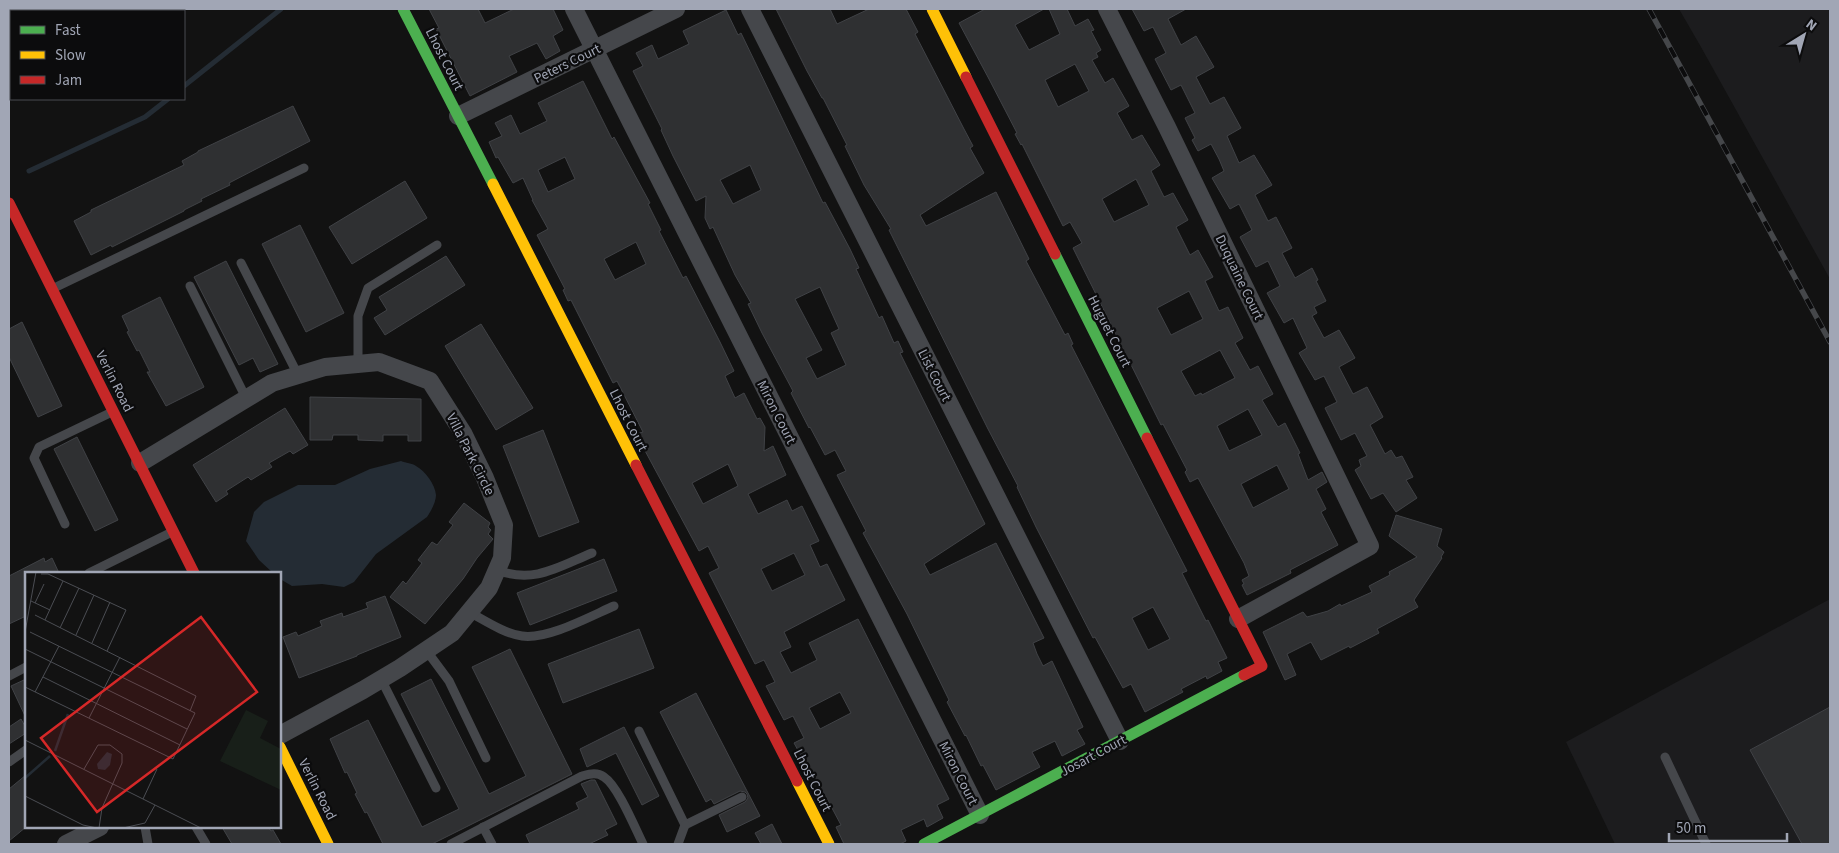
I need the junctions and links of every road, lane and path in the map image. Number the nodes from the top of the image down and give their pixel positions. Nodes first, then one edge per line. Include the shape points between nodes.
1 (403, 9) edge
2 (574, 9) edge
3 (676, 9) edge
4 (750, 9) edge
5 (932, 9) edge
6 (1108, 9) edge
7 (594, 49) junction
8 (458, 116) junction
9 (304, 168) dead end
10 (9, 202) edge
11 (437, 245) dead end
12 (241, 263) dead end
13 (190, 286) dead end
14 (52, 289) junction
15 (358, 364) junction
16 (298, 375) junction
17 (246, 398) junction
18 (115, 411) junction
19 (140, 463) junction
20 (65, 524) dead end
21 (174, 531) junction
22 (592, 553) dead end
23 (497, 570) junction
24 (91, 572) edge
25 (194, 572) edge
26 (614, 606) dead end
27 (470, 612) junction
28 (1238, 618) junction
29 (426, 650) junction
30 (1262, 666) joint
31 (25, 668) edge
32 (9, 676) edge
33 (381, 679) junction
34 (639, 730) dead end
35 (281, 734) edge
36 (1120, 741) junction
37 (281, 749) edge
38 (25, 751) edge
39 (1665, 757) dead end
40 (486, 758) dead end
41 (9, 762) edge
42 (436, 788) dead end
43 (742, 797) dead end
44 (980, 815) junction
45 (685, 825) junction
46 (483, 827) junction
47 (97, 828) edge
48 (145, 828) edge
49 (197, 828) edge
50 (72, 838) edge
51 (148, 844) edge
52 (206, 844) edge
53 (328, 844) edge
54 (450, 844) edge
55 (492, 844) edge
56 (643, 844) edge
57 (678, 844) edge
58 (829, 844) edge
59 (924, 844) edge
60 (1706, 844) edge

1 - 8 street, Lhost Court
2 - 7 street, Miron Court
3 - 7 street, Peters Court
4 - 36 street, List Court
5 - 28 street, Huguet Court
6 - 28 street, Duquaine Court via 1370,546
7 - 8 street, Peters Court
7 - 44 street, Miron Court
8 - 58 street, Lhost Court
9 - 14 lane
10 - 14 street, Verlin Road
11 - 15 lane via 368,288 358,316
12 - 16 lane
13 - 17 lane
14 - 18 street, Verlin Road
15 - 16 street, Villa Park Circle via 325,367
15 - 23 street, Villa Park Circle via 379,362 430,381 463,433 504,525 502,558
16 - 17 street, Villa Park Circle via 272,383
17 - 19 street, Villa Park Circle
18 - 19 street, Verlin Road
18 - 20 lane via 39,447 34,458
19 - 21 street, Verlin Road
21 - 24 lane
21 - 25 street, Verlin Road
22 - 23 lane via 525,577
23 - 27 street, Villa Park Circle via 489,588
26 - 27 lane via 557,630 522,636 496,627
27 - 29 street, Villa Park Circle via 452,633
28 - 30 street, Huguet Court
29 - 33 street, Villa Park Circle
29 - 40 lane via 449,682
30 - 36 street, Josart Court
31 - 32 lane
33 - 35 street, Villa Park Circle
33 - 42 lane
34 - 45 lane
36 - 44 street, Josart Court
37 - 53 street, Verlin Road
38 - 41 lane
39 - 60 lane
43 - 45 lane
44 - 59 street, Josart Court
45 - 57 lane
46 - 54 lane
46 - 55 lane
46 - 56 lane via 582,776 593,774 604,776 613,785
47 - 50 street
48 - 51 lane
49 - 52 lane

